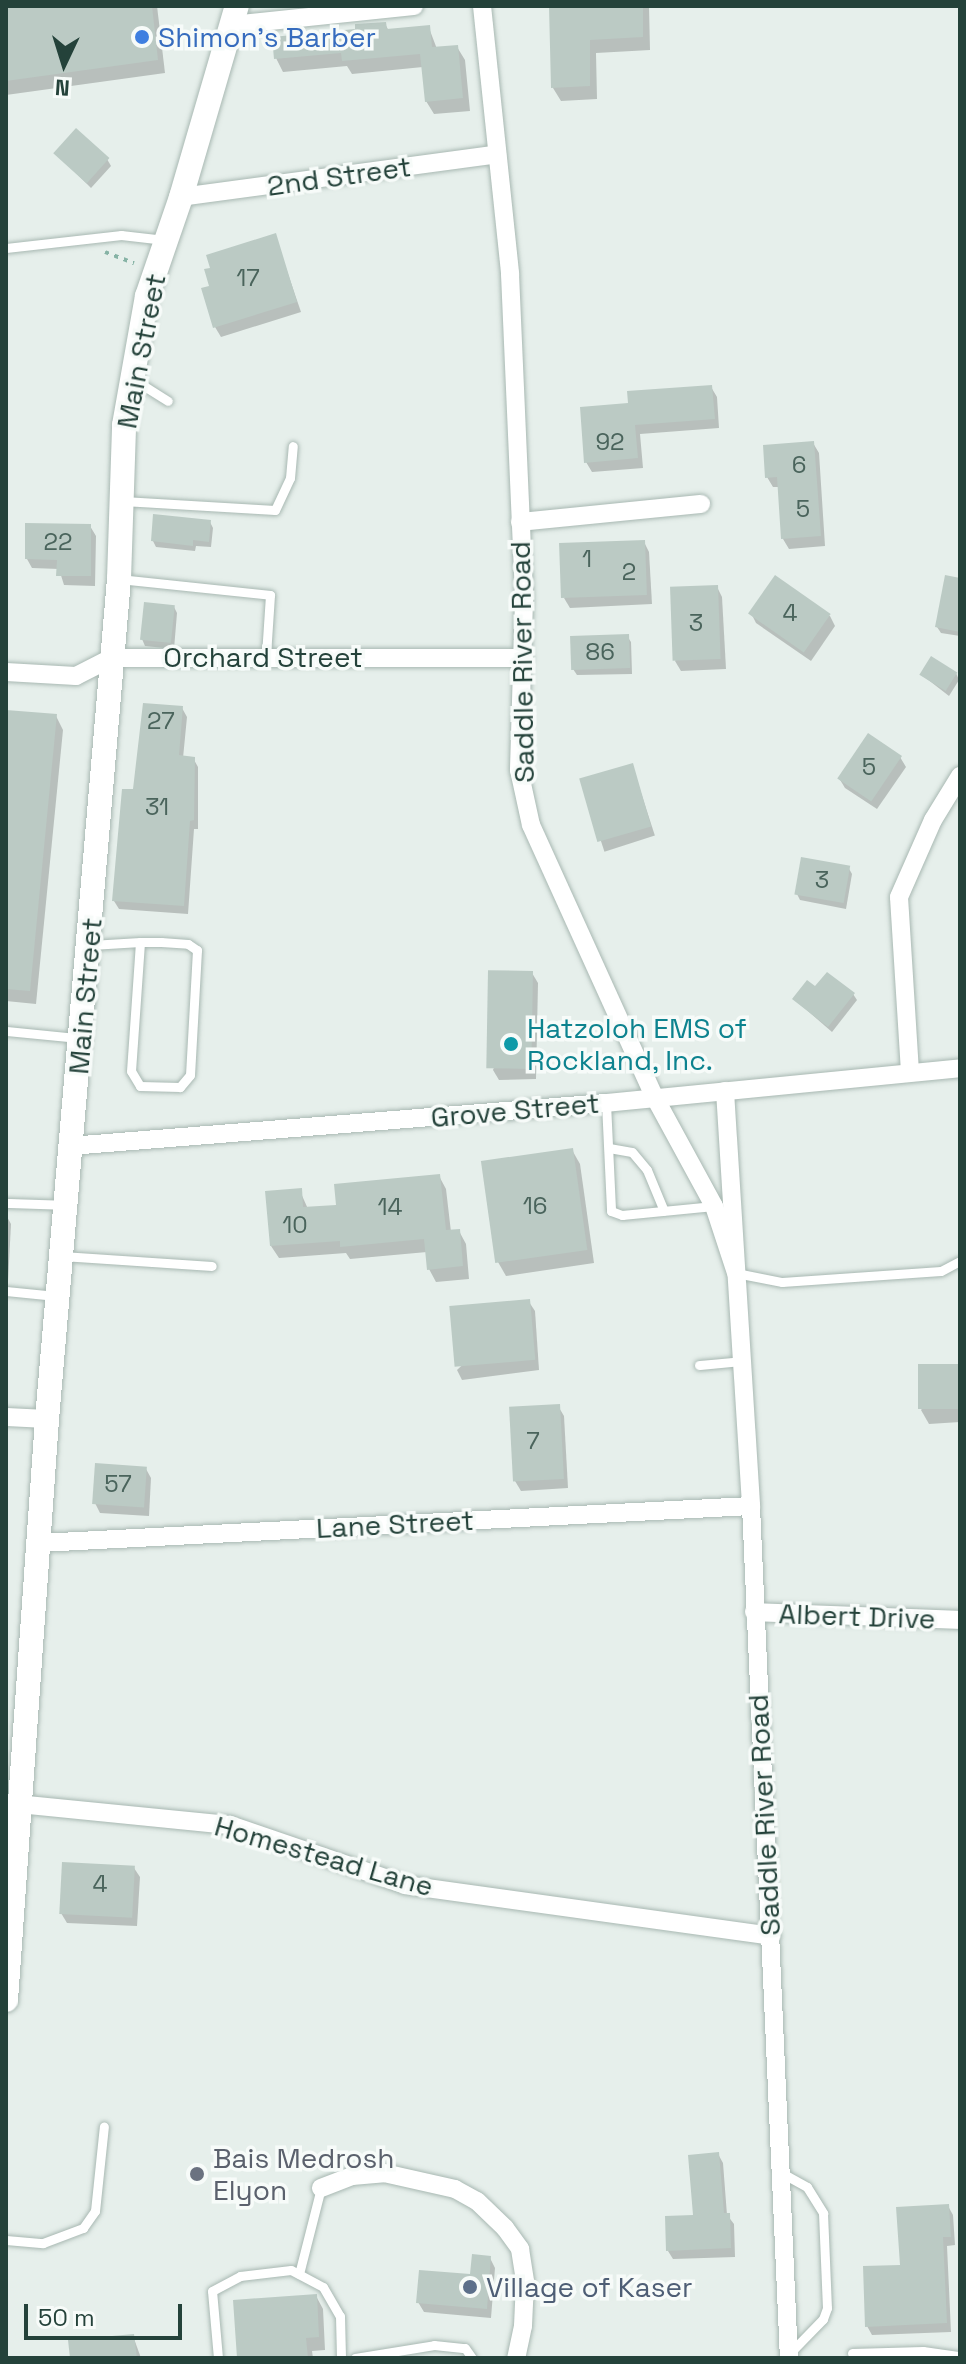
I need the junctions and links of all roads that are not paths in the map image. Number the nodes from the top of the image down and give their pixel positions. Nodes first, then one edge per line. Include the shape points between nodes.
1 (414, 6) edge
2 (482, 6) edge
3 (234, 16) edge
4 (497, 154) junction
5 (181, 197) junction
6 (165, 240) junction
7 (6, 248) edge
8 (130, 377) junction
9 (168, 401) dead end
10 (293, 446) dead end
11 (123, 501) junction
12 (701, 504) dead end
13 (520, 522) junction
14 (119, 579) junction
15 (266, 655) junction
16 (111, 658) junction
17 (524, 658) junction
18 (6, 672) edge
19 (960, 776) edge
20 (140, 942) junction
21 (91, 945) junction
22 (6, 1031) edge
23 (80, 1038) junction
24 (960, 1068) edge
25 (910, 1072) junction
26 (725, 1091) junction
27 (654, 1096) junction
28 (606, 1103) junction
29 (70, 1146) junction
30 (609, 1148) junction
31 (6, 1203) edge
32 (65, 1205) junction
33 (714, 1206) junction
34 (664, 1211) junction
35 (62, 1256) junction
36 (960, 1261) edge
37 (212, 1266) dead end
38 (736, 1273) junction
39 (6, 1291) edge
40 (59, 1296) junction
41 (742, 1361) junction
42 (699, 1365) dead end
43 (6, 1417) edge
44 (47, 1419) junction
45 (751, 1506) junction
46 (40, 1543) junction
47 (754, 1612) junction
48 (960, 1620) edge
49 (18, 1804) junction
50 (771, 1936) junction
51 (6, 2000) edge
52 (104, 2126) dead end
53 (780, 2172) junction
54 (321, 2188) joint
55 (6, 2240) edge
56 (299, 2274) junction
57 (852, 2353) dead end
58 (901, 2355) edge
59 (789, 2356) edge
60 (960, 2356) edge
61 (218, 2358) edge
62 (341, 2358) edge
63 (355, 2358) edge
64 (472, 2358) edge
65 (516, 2358) edge

1 - 3 street
2 - 4 street, Saddle River Road
3 - 5 main road, Main Street
4 - 5 street, 2nd Street
4 - 13 street, Saddle River Road via 510,274
5 - 6 main road, Main Street
6 - 7 lane via 121,235
6 - 8 main road, Main Street
8 - 9 lane
8 - 11 main road, Main Street
10 - 11 lane via 290,478 275,510
11 - 14 main road, Main Street
12 - 13 street
13 - 17 street, Saddle River Road
14 - 15 lane via 270,595
14 - 16 main road, Main Street
15 - 16 street, Orchard Street
15 - 17 street, Orchard Street
16 - 18 street, Orchard Street via 76,676
16 - 21 main road, Main Street
17 - 27 street, Saddle River Road via 519,770 531,825
19 - 25 street via 933,820 899,897
20 - 20 lane via 131,1071 140,1086 180,1087 190,1075 197,950 188,944
20 - 21 lane
21 - 23 main road, Main Street
22 - 23 lane
23 - 29 main road, Main Street
24 - 25 street, Grove Street
25 - 26 street, Grove Street
26 - 27 street, Grove Street
26 - 38 street, Saddle River Road
27 - 28 street, Grove Street
27 - 33 street, Saddle River Road
28 - 29 street, Grove Street
28 - 30 lane
29 - 32 main road, Main Street
30 - 34 lane via 632,1152 647,1170
30 - 34 lane via 611,1211
31 - 32 lane
32 - 35 main road, Main Street
33 - 34 lane
33 - 38 street, Saddle River Road
35 - 37 lane
35 - 40 main road, Main Street
36 - 38 lane via 941,1271 782,1282
38 - 41 street, Saddle River Road
39 - 40 lane
40 - 44 main road, Main Street
41 - 42 lane
41 - 45 street, Saddle River Road
43 - 44 street
44 - 46 main road, Main Street
45 - 46 street, Lane Street
45 - 47 street, Saddle River Road
46 - 49 main road, Main Street
47 - 48 street, Albert Drive
47 - 50 street, Saddle River Road
49 - 50 street, Homestead Lane via 230,1825 405,1885
49 - 51 main road, Main Street
50 - 53 street, Saddle River Road
52 - 55 lane via 95,2211 83,2228 43,2243
53 - 59 street, Saddle River Road
53 - 59 lane via 807,2187 823,2213 827,2308
54 - 56 lane
54 - 65 street via 352,2176 384,2173 455,2189 477,2201 520,2249 524,2296
56 - 61 lane via 291,2270 240,2276 212,2291
56 - 62 lane via 323,2287 340,2316
57 - 58 lane
58 - 60 lane
63 - 64 lane via 434,2345 465,2348

